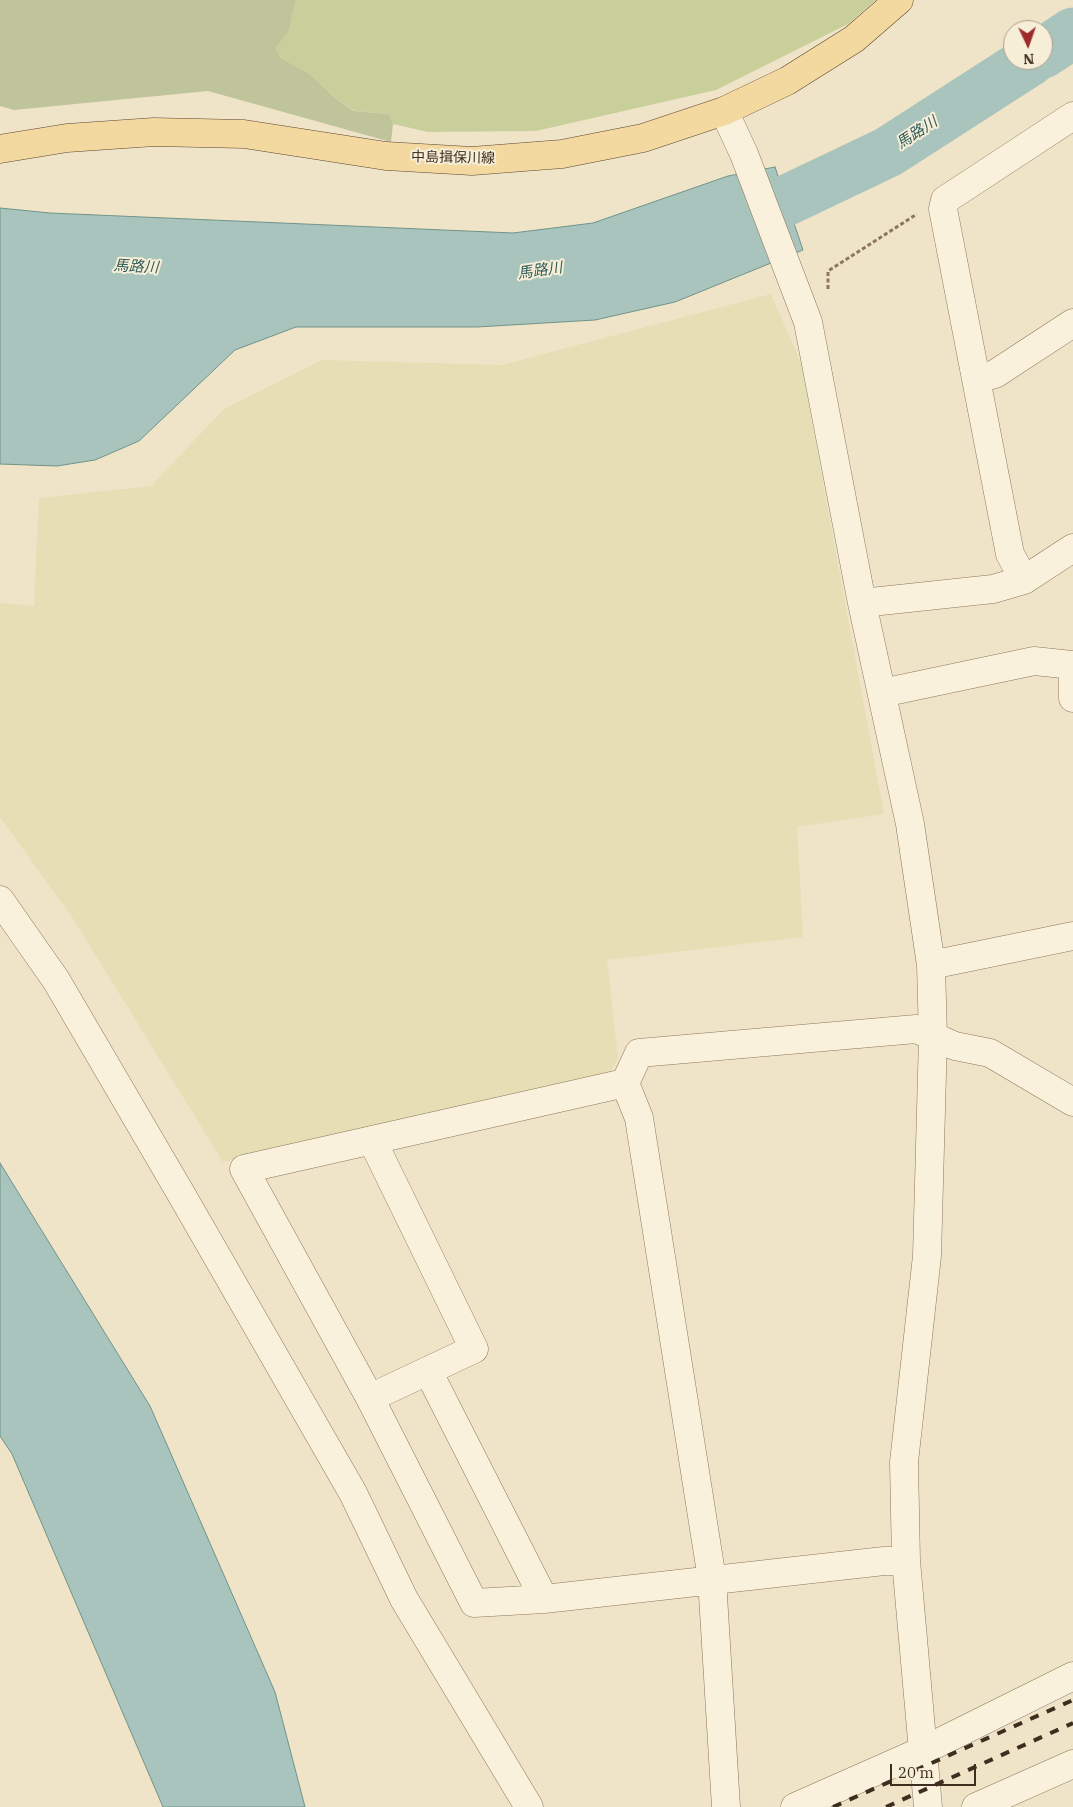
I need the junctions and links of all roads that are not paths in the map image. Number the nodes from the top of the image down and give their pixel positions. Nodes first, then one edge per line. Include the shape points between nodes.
1 (899, 0) edge
2 (724, 111) junction
3 (1073, 116) edge
4 (0, 149) edge
5 (1073, 324) edge
6 (976, 379) junction
7 (1073, 548) edge
8 (1024, 580) junction
9 (862, 603) junction
10 (1073, 665) edge
11 (882, 693) junction
12 (1073, 698) edge
13 (0, 900) edge
14 (1073, 936) edge
15 (931, 965) junction
16 (933, 1037) junction
17 (625, 1083) junction
18 (1073, 1102) edge
19 (372, 1140) junction
20 (428, 1371) junction
21 (370, 1398) junction
22 (906, 1561) junction
23 (712, 1580) junction
24 (544, 1599) junction
25 (1073, 1676) edge
26 (924, 1750) junction
27 (1073, 1764) edge
28 (529, 1807) edge
29 (726, 1807) edge
30 (795, 1807) edge
31 (928, 1807) edge
32 (976, 1807) edge

1 - 2 main road, 中島揖保川線 via 854,39 787,81
2 - 4 main road, 中島揖保川線 via 643,138 580,151 472,161 386,156 244,134 154,132 67,138
2 - 9 street via 744,154 808,322
3 - 6 street via 945,200 943,208
5 - 6 street via 995,374
6 - 8 street via 1010,554
7 - 8 street
8 - 9 street via 993,588
9 - 11 street
10 - 11 street via 1034,661
10 - 12 street
11 - 15 street via 910,824
13 - 28 street via 56,980 180,1192 353,1494 404,1599
14 - 15 street
15 - 16 street
16 - 17 street via 916,1029 639,1053
16 - 18 street via 955,1046 990,1053
16 - 22 street via 927,1256 904,1462
17 - 19 street
17 - 23 street via 639,1118
19 - 20 street via 474,1349
19 - 21 street via 244,1169
20 - 21 street
20 - 24 street
21 - 24 street via 474,1603
22 - 23 street
22 - 26 street
23 - 24 street
23 - 29 street
25 - 26 street
26 - 30 street
26 - 31 street
27 - 32 street

